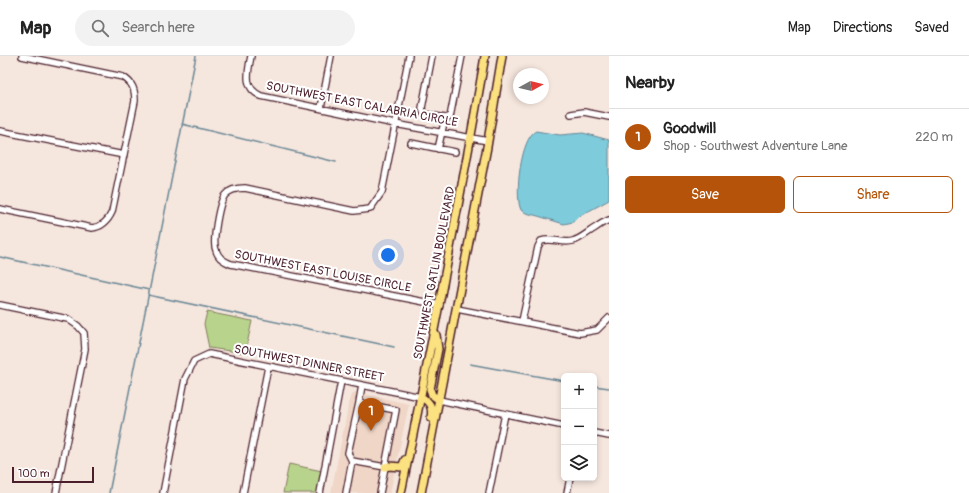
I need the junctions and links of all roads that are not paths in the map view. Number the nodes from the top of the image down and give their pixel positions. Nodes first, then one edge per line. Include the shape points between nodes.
1 (22, 56) edge
2 (251, 56) edge
3 (331, 56) edge
4 (409, 56) edge
5 (432, 56) edge
6 (462, 56) edge
7 (484, 56) edge
8 (502, 56) edge
9 (39, 58) edge
10 (321, 108) junction
11 (571, 114) dead end
12 (609, 117) edge
13 (445, 118) junction
14 (395, 124) junction
15 (0, 131) edge
16 (443, 132) junction
17 (471, 137) junction
18 (488, 141) junction
19 (411, 144) dead end
20 (438, 148) junction
21 (455, 152) dead end
22 (124, 155) junction
23 (0, 209) edge
24 (609, 220) edge
25 (0, 305) edge
26 (440, 305) junction
27 (457, 309) junction
28 (609, 318) edge
29 (522, 321) junction
30 (435, 329) junction
31 (268, 367) junction
32 (341, 381) junction
33 (362, 385) junction
34 (421, 397) junction
35 (439, 400) junction
36 (358, 403) junction
37 (418, 414) junction
38 (505, 414) junction
39 (561, 425) edge
40 (597, 434) edge
41 (609, 436) edge
42 (352, 461) junction
43 (427, 461) junction
44 (385, 467) junction
45 (404, 479) junction
46 (569, 481) edge
47 (56, 493) edge
48 (163, 493) edge
49 (243, 493) edge
50 (320, 493) edge
51 (346, 493) edge
52 (380, 493) edge
53 (401, 493) edge
54 (421, 493) edge
55 (489, 493) edge
56 (567, 493) edge

1 - 9 street
2 - 10 street, SOUTHWEST EAST CALABRIA CIRCLE via 248,82 261,96
3 - 10 street
4 - 14 street
5 - 13 street via 422,108 424,114
6 - 13 street via 450,117
7 - 17 main road, SOUTHWEST GATLIN BOULEVARD
8 - 18 main road
9 - 22 street via 123,77 130,82 135,95
10 - 14 street, SOUTHWEST EAST CALABRIA CIRCLE
11 - 12 street via 584,112
13 - 16 street
14 - 16 street, SOUTHWEST EAST CALABRIA CIRCLE
14 - 26 street, SOUTHWEST EAST LOUISE CIRCLE via 382,192 370,209 354,211 245,188 236,189 225,196 218,218 214,246 221,259 231,264
15 - 22 street
16 - 17 street, SOUTHWEST EAST CALABRIA CIRCLE
16 - 20 street
17 - 18 street, SOUTHWEST EAST CALABRIA CIRCLE
17 - 26 main road, SOUTHWEST GATLIN BOULEVARD
18 - 27 main road
19 - 20 street
20 - 21 street
22 - 23 street via 112,212 104,224 97,227 82,226
24 - 29 street via 573,242 550,239 541,241
25 - 47 street via 68,319 84,333 85,349
26 - 30 main road, SOUTHWEST GATLIN BOULEVARD
27 - 29 street
27 - 35 main road
28 - 29 street via 597,330 580,333
30 - 34 main road, SOUTHWEST GATLIN BOULEVARD
30 - 35 main road via 438,349 430,389 432,395
31 - 32 street, SOUTHWEST DINNER STREET
31 - 48 street, SOUTHWEST DINNER STREET via 209,354 194,362 185,379
31 - 49 street
32 - 33 street, SOUTHWEST DINNER STREET
32 - 50 street
33 - 34 street, SOUTHWEST DINNER STREET
33 - 36 street
34 - 37 main road, SOUTHWEST GATLIN BOULEVARD
34 - 43 main road via 427,400 433,410 425,450
35 - 38 street
35 - 43 main road
36 - 42 street via 348,456
36 - 44 street via 396,410
37 - 44 main road via 412,426 403,466
37 - 45 main road, SOUTHWEST GATLIN BOULEVARD
38 - 39 street
38 - 55 street
40 - 41 street
42 - 44 street
42 - 51 street
43 - 54 main road
44 - 45 main road via 400,473
44 - 52 street
45 - 53 main road, SOUTHWEST GATLIN BOULEVARD
46 - 56 street

